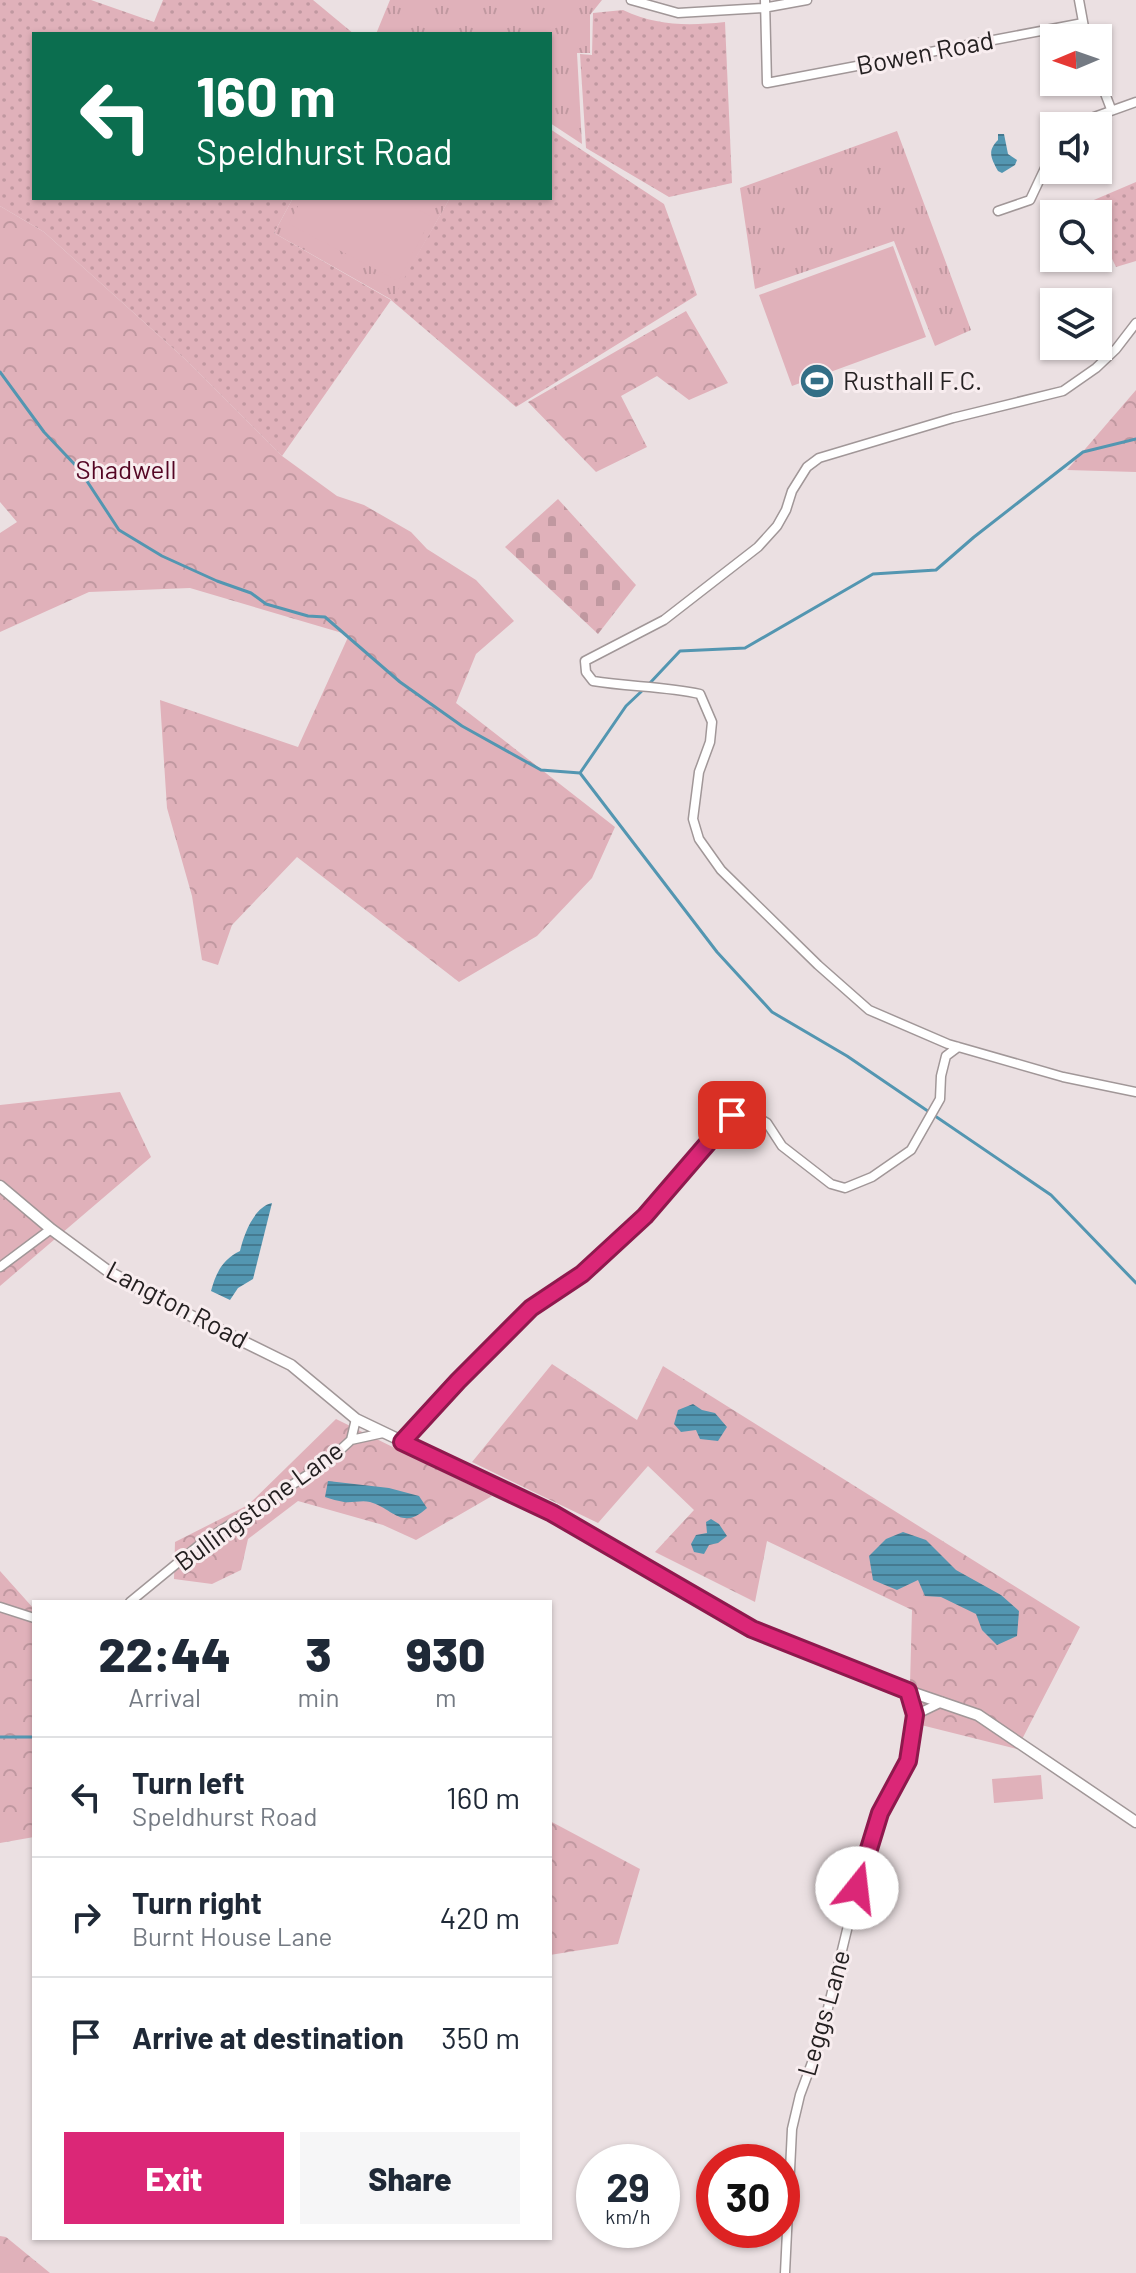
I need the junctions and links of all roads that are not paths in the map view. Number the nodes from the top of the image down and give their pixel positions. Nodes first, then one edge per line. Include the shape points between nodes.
1 (631, 0) edge
2 (807, 0) edge
3 (1079, 0) edge
4 (764, 4) edge
5 (1083, 23) joint
6 (1106, 96) edge
7 (1136, 102) edge
8 (1111, 109) junction
9 (1104, 112) edge
10 (1040, 179) edge
11 (998, 211) dead end
12 (1136, 323) edge
13 (958, 1047) junction
14 (1136, 1092) edge
15 (0, 1186) edge
16 (51, 1229) junction
17 (0, 1267) edge
18 (356, 1419) junction
19 (383, 1433) junction
20 (351, 1440) junction
21 (402, 1442) junction
22 (132, 1600) edge
23 (0, 1607) edge
24 (32, 1617) edge
25 (908, 1691) junction
26 (943, 1701) junction
27 (915, 1715) junction
28 (1136, 1822) edge
29 (785, 2273) edge

1 - 4 street via 678,13
2 - 4 street
3 - 5 street
4 - 5 street, Bowen Road via 767,83
6 - 8 street
7 - 8 street
8 - 9 street
10 - 11 street via 1030,200
12 - 13 street via 1096,368 1063,391 819,458 807,467 777,526 758,547 664,620 585,661 593,681 700,694 712,722 693,819 699,839 721,870 869,1010
13 - 14 street
13 - 21 street via 946,1056 940,1099 911,1150 845,1188 831,1184 782,1146 767,1123 752,1114 732,1115 645,1216 582,1274 531,1308
15 - 16 street, Langton Road
16 - 17 street
16 - 18 street, Langton Road via 124,1280 291,1365
18 - 19 street, Langton Road
18 - 20 street, Bullingstone Lane
19 - 20 street, Bullingstone Lane
19 - 21 street, Langton Road
20 - 22 street, Bullingstone Lane via 306,1477 203,1542
21 - 25 street, Langton Road via 552,1513 752,1629
23 - 24 street
25 - 26 street, Langton Road
25 - 27 street, Leggs Lane
26 - 27 street
26 - 28 street, Langton Road via 996,1726
27 - 29 street, Leggs Lane via 908,1761 880,1813 862,1868 820,2041 795,2118

